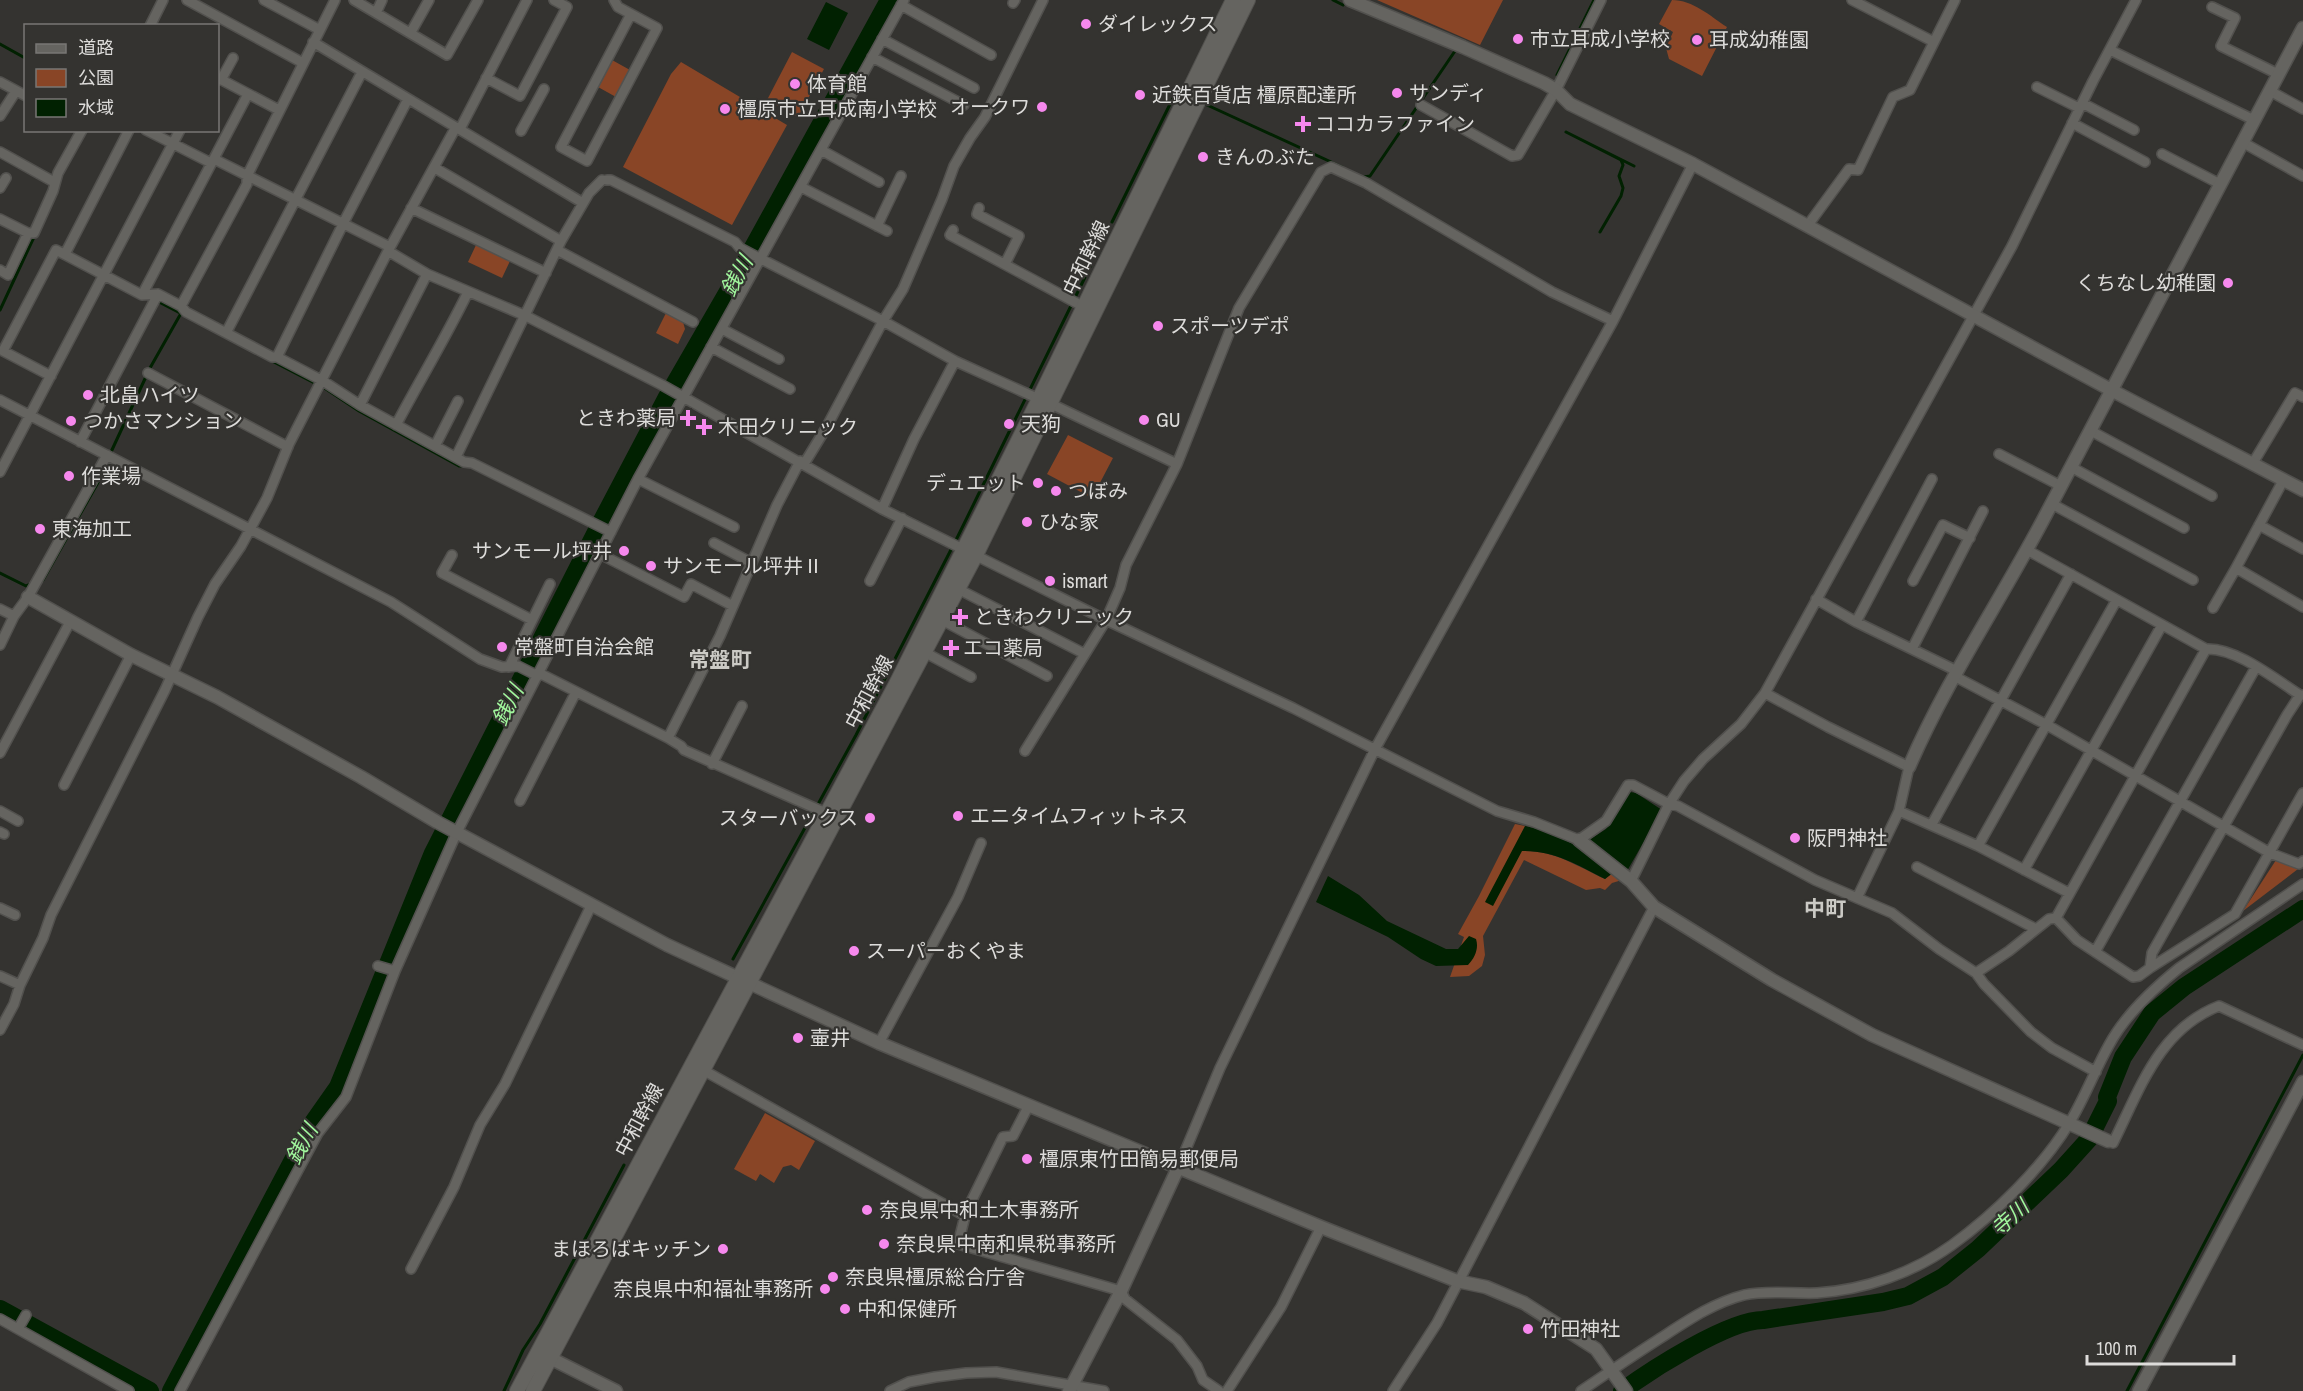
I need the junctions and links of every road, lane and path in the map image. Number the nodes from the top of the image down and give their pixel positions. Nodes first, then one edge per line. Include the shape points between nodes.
1 (164, 0) edge
2 (187, 0) edge
3 (264, 0) edge
4 (335, 0) edge
5 (354, 0) edge
6 (382, 0) edge
7 (429, 0) edge
8 (478, 0) edge
9 (527, 0) edge
10 (554, 0) edge
11 (614, 0) edge
12 (1042, 0) edge
13 (1233, 0) edge
14 (1248, 0) edge
15 (1350, 0) edge
16 (1601, 0) edge
17 (1852, 0) edge
18 (1955, 0) edge
19 (2136, 0) edge
20 (902, 2) edge
21 (2212, 7) dead end
22 (376, 13) junction
23 (631, 14) junction
24 (151, 24) edge
25 (2303, 28) edge
26 (320, 30) junction
27 (411, 32) junction
28 (882, 39) junction
29 (313, 42) junction
30 (1934, 42) junction
31 (2110, 50) junction
32 (992, 55) dead end
33 (872, 57) junction
34 (232, 58) dead end
35 (303, 63) junction
36 (363, 72) junction
37 (2278, 74) junction
38 (486, 78) junction
39 (219, 79) edge
40 (0, 82) edge
41 (2037, 87) dead end
42 (544, 88) dead end
43 (974, 88) dead end
44 (1556, 90) junction
45 (16, 91) junction
46 (2270, 91) junction
47 (248, 94) junction
48 (24, 95) edge
49 (408, 99) junction
50 (964, 105) dead end
51 (1421, 105) dead end
52 (2080, 106) junction
53 (2303, 109) edge
54 (279, 110) junction
55 (0, 116) edge
56 (2254, 120) junction
57 (2072, 123) junction
58 (458, 128) junction
59 (2134, 130) dead end
60 (521, 131) dead end
61 (81, 132) edge
62 (128, 132) edge
63 (150, 132) edge
64 (179, 132) edge
65 (2242, 142) junction
66 (173, 144) junction
67 (821, 150) junction
68 (0, 152) edge
69 (2162, 154) dead end
70 (212, 161) junction
71 (2145, 162) dead end
72 (1693, 164) junction
73 (435, 168) junction
74 (247, 176) junction
75 (901, 176) dead end
76 (2303, 176) edge
77 (6, 178) dead end
78 (54, 182) junction
79 (879, 182) dead end
80 (2220, 184) junction
81 (801, 187) junction
82 (0, 188) edge
83 (297, 200) junction
84 (583, 203) junction
85 (411, 208) junction
86 (979, 208) dead end
87 (0, 219) edge
88 (343, 224) junction
89 (1808, 225) junction
90 (877, 226) junction
91 (953, 230) dead end
92 (887, 231) dead end
93 (28, 233) junction
94 (559, 246) junction
95 (389, 249) junction
96 (64, 254) junction
97 (759, 258) junction
98 (1005, 264) junction
99 (0, 270) edge
100 (546, 273) junction
101 (427, 274) junction
102 (104, 276) junction
103 (468, 292) junction
104 (158, 294) junction
105 (142, 295) junction
106 (1077, 303) junction
107 (181, 306) junction
108 (1974, 315) junction
109 (526, 316) junction
110 (883, 321) junction
111 (1613, 321) junction
112 (693, 322) dead end
113 (722, 328) junction
114 (226, 333) junction
115 (711, 347) junction
116 (277, 357) junction
117 (778, 359) dead end
118 (955, 361) junction
119 (148, 373) dead end
120 (51, 376) junction
121 (323, 381) junction
122 (790, 389) dead end
123 (2113, 391) junction
124 (681, 395) junction
125 (2303, 397) edge
126 (1037, 398) junction
127 (0, 400) edge
128 (458, 401) dead end
129 (360, 405) junction
130 (31, 416) junction
131 (396, 425) junction
132 (2091, 431) junction
133 (80, 442) junction
134 (435, 446) junction
135 (288, 447) junction
136 (1999, 454) dead end
137 (107, 455) junction
138 (456, 457) junction
139 (2253, 462) junction
140 (802, 463) junction
141 (1177, 464) junction
142 (2071, 467) junction
143 (0, 472) edge
144 (638, 479) junction
145 (1932, 479) dead end
146 (2284, 479) junction
147 (2061, 486) junction
148 (2303, 490) edge
149 (2212, 496) dead end
150 (2052, 504) junction
151 (882, 509) junction
152 (1983, 511) dead end
153 (902, 518) junction
154 (2259, 525) junction
155 (734, 527) dead end
156 (2184, 528) dead end
157 (250, 530) junction
158 (609, 530) junction
159 (1970, 538) junction
160 (714, 543) dead end
161 (962, 548) junction
162 (2303, 549) edge
163 (2027, 550) junction
164 (600, 554) junction
165 (452, 555) dead end
166 (752, 563) junction
167 (2236, 568) junction
168 (2071, 574) junction
169 (2193, 580) dead end
170 (870, 581) dead end
171 (1913, 582) dead end
172 (550, 584) dead end
173 (958, 589) junction
174 (28, 597) junction
175 (1816, 599) junction
176 (2116, 601) junction
177 (733, 606) junction
178 (2303, 607) edge
179 (2213, 608) dead end
180 (0, 609) edge
181 (14, 616) junction
182 (532, 620) junction
183 (942, 620) junction
184 (1106, 620) junction
185 (70, 622) junction
186 (1856, 622) junction
187 (2162, 625) junction
188 (0, 645) edge
189 (2206, 648) junction
190 (1912, 650) junction
191 (924, 652) junction
192 (131, 654) junction
193 (1084, 654) junction
194 (509, 667) junction
195 (2256, 668) junction
196 (1956, 673) junction
197 (173, 674) junction
198 (537, 674) junction
199 (1047, 676) dead end
200 (971, 677) dead end
201 (576, 692) junction
202 (1765, 693) junction
203 (2301, 695) edge
204 (2001, 701) junction
205 (742, 706) dead end
206 (2047, 725) junction
207 (668, 738) junction
208 (1375, 749) junction
209 (1025, 751) dead end
210 (2091, 751) junction
211 (0, 753) edge
212 (712, 764) junction
213 (1909, 767) junction
214 (2135, 777) junction
215 (64, 785) dead end
216 (2303, 793) edge
217 (520, 801) dead end
218 (2180, 803) junction
219 (1669, 804) junction
220 (819, 810) junction
221 (0, 811) edge
222 (1899, 811) junction
223 (18, 821) dead end
224 (1932, 824) junction
225 (2224, 828) junction
226 (456, 832) junction
227 (1579, 840) junction
228 (981, 843) dead end
229 (1978, 846) junction
230 (2270, 853) junction
231 (2303, 861) edge
232 (1917, 867) dead end
233 (2024, 870) junction
234 (1631, 881) junction
235 (2303, 884) edge
236 (2069, 893) junction
237 (1857, 898) junction
238 (591, 906) junction
239 (1654, 907) junction
240 (0, 908) edge
241 (15, 915) dead end
242 (2056, 918) junction
243 (2036, 929) junction
244 (2095, 952) junction
245 (379, 966) dead end
246 (2150, 969) junction
247 (394, 970) junction
248 (1976, 973) junction
249 (0, 976) edge
250 (743, 980) junction
251 (20, 985) junction
252 (0, 1029) edge
253 (879, 1043) junction
254 (2303, 1045) edge
255 (704, 1070) junction
256 (2096, 1072) junction
257 (2303, 1082) edge
258 (1029, 1105) junction
259 (2071, 1123) junction
260 (2108, 1141) joint
261 (1178, 1168) junction
262 (965, 1216) junction
263 (1321, 1227) junction
264 (411, 1269) dead end
265 (1457, 1281) junction
266 (1120, 1291) junction
267 (26, 1315) dead end
268 (0, 1319) edge
269 (18, 1329) junction
270 (537, 1351) junction
271 (550, 1358) junction
272 (1613, 1371) junction
273 (1071, 1388) edge
274 (129, 1391) edge
275 (180, 1391) edge
276 (517, 1391) edge
277 (533, 1391) edge
278 (616, 1391) edge
279 (890, 1391) edge
280 (1104, 1391) edge
281 (1219, 1391) edge
282 (1227, 1391) edge
283 (1393, 1391) edge
284 (1581, 1391) edge
285 (1626, 1391) edge
286 (2139, 1391) edge

1 - 24 street
2 - 35 street
3 - 26 street
4 - 26 street
5 - 22 street
6 - 22 street
7 - 27 street
8 - 27 street via 447,55
9 - 38 street
10 - 38 street via 567,7 519,96
11 - 23 street
12 - 110 street via 985,117 954,166 903,290
13 - 106 main road, 中和幹線
14 - 126 main road, 中和幹線
15 - 44 street
16 - 44 street
17 - 30 street
18 - 30 street
19 - 31 street
20 - 28 street
20 - 32 street
21 - 37 street via 2235,18 2221,46
22 - 27 street
23 - 23 street via 561,147 587,161 657,28
25 - 37 street
26 - 29 street
28 - 33 street
28 - 43 street
29 - 35 street
29 - 36 street
30 - 89 street via 1910,90 1893,96 1858,170 1849,169
31 - 52 street
31 - 56 street
33 - 50 street
33 - 67 street
34 - 39 street
35 - 54 street
36 - 49 street
36 - 83 street
37 - 46 street
38 - 58 street
39 - 47 street
40 - 45 street
41 - 52 street
42 - 60 street
44 - 51 street via 1518,155 1512,156
44 - 72 street via 1570,104
45 - 48 street
45 - 55 street
46 - 53 street
46 - 56 street
47 - 54 street
47 - 70 street
49 - 58 street
49 - 88 street
52 - 57 street
52 - 59 street
54 - 74 street
56 - 65 street
57 - 71 street
57 - 108 street
58 - 73 street
58 - 84 street
61 - 78 street
62 - 96 street
63 - 66 street
64 - 66 street
65 - 76 street
65 - 80 street
66 - 70 street
66 - 102 street
67 - 79 street
67 - 81 street
68 - 78 street
69 - 80 street
70 - 74 street
70 - 105 street
72 - 89 street
72 - 111 street
73 - 85 street
73 - 94 street
74 - 83 street
74 - 107 street via 247,184
75 - 90 street
77 - 82 street
78 - 93 street via 34,233
80 - 123 street
81 - 90 street
81 - 97 street
83 - 88 street
83 - 114 street
84 - 94 street
84 - 97 street via 604,180 611,180
85 - 95 street
85 - 100 street
86 - 98 street via 977,213 1019,236
87 - 93 street
88 - 95 street
88 - 116 street
89 - 108 street
90 - 92 street
91 - 98 street via 950,235
93 - 99 street via 8,275
94 - 100 street
94 - 112 street
95 - 101 street
95 - 121 street
96 - 102 street
96 - 120 street via 56,250 3,351
97 - 110 street
97 - 113 street
98 - 106 street
100 - 109 street
101 - 103 street
101 - 129 street
102 - 105 street
102 - 120 street
103 - 109 street
103 - 131 street
104 - 105 street
104 - 107 street
104 - 133 street
106 - 126 main road, 中和幹線
107 - 114 street
108 - 123 street
108 - 175 street
109 - 124 street
109 - 138 street
110 - 118 street
110 - 140 street via 826,428
111 - 141 street via 1552,292 1366,183 1331,167 1321,172 1239,308
111 - 208 street
113 - 115 street
113 - 117 street
114 - 116 street
115 - 122 street
115 - 124 street
116 - 121 street
118 - 126 street
118 - 151 street
119 - 135 street
120 - 130 street
121 - 129 street
121 - 135 street
123 - 132 street
123 - 139 street
124 - 140 street
124 - 144 street
125 - 139 street via 2295,393
126 - 141 street
126 - 161 main road, 中和幹線
127 - 130 street
128 - 134 street
129 - 131 street
130 - 133 street
130 - 143 street
131 - 134 street
132 - 142 street
132 - 149 street
133 - 137 street
134 - 138 street
135 - 157 street
136 - 147 street
137 - 157 street
137 - 174 street
138 - 158 street
139 - 146 street
140 - 151 street
140 - 166 street
141 - 184 street via 1126,565
142 - 147 street
142 - 156 street
144 - 155 street
144 - 158 street
145 - 186 street
146 - 148 street
146 - 154 street
147 - 150 street
150 - 163 street
150 - 169 street
151 - 153 street
152 - 159 street
153 - 161 street
153 - 170 street
154 - 162 street
154 - 167 street
157 - 194 street via 391,602 480,659
157 - 197 street via 215,584
158 - 164 street
159 - 171 street via 1943,525
159 - 190 street
160 - 166 street
161 - 173 main road, 中和幹線
161 - 184 street
161 - 220 main road, 中和幹線
163 - 168 street
163 - 196 street
164 - 177 street via 684,597 691,584
164 - 198 street
165 - 182 street via 442,573
166 - 177 street
167 - 178 street
167 - 179 street
168 - 176 street
168 - 204 street
172 - 182 street
173 - 183 main road, 中和幹線
173 - 193 street
174 - 181 street
174 - 185 street
175 - 186 street
175 - 202 street
176 - 187 street
176 - 206 street
177 - 207 street
180 - 181 street
181 - 188 street
182 - 194 street
183 - 191 main road, 中和幹線
183 - 199 street
184 - 193 street
184 - 208 street
185 - 192 street
185 - 211 street
186 - 190 street
187 - 189 street
187 - 210 street
189 - 195 street via 2218,648
189 - 214 street
190 - 196 street
191 - 200 street
191 - 250 main road, 中和幹線
192 - 197 street
192 - 215 street
193 - 209 street
194 - 198 street
195 - 203 street
195 - 218 street
196 - 204 street
196 - 213 street
197 - 226 street
197 - 251 street via 51,915
198 - 201 street
198 - 226 street
201 - 207 street
201 - 217 street
202 - 213 street
202 - 219 street via 1736,729 1697,765
203 - 225 street
204 - 206 street
204 - 224 street
205 - 212 street
206 - 210 street
206 - 229 street
207 - 212 street
208 - 227 street via 1481,804
208 - 261 street via 1220,1068
210 - 214 street
210 - 233 street
212 - 220 street
213 - 222 street
214 - 218 street
214 - 236 street
216 - 230 street
218 - 225 street
218 - 244 street
219 - 227 street via 1628,785 1605,821
219 - 234 street
219 - 237 street
220 - 250 main road, 中和幹線
221 - 223 street
222 - 224 street
222 - 237 street
224 - 229 street
225 - 230 street
225 - 246 street via 2152,953
226 - 238 street
226 - 247 street
227 - 234 street
228 - 253 street via 958,897
229 - 233 street
230 - 231 street via 2299,864
230 - 246 street via 2235,914
232 - 243 street
233 - 236 street
234 - 239 street
235 - 256 street via 2160,984 2113,1038
236 - 242 street
237 - 248 street via 1892,913
238 - 250 street
238 - 264 street
239 - 259 street via 1772,980 1872,1035
239 - 265 street
240 - 241 street
242 - 243 street
242 - 244 street
243 - 248 street
244 - 246 street via 2133,977
245 - 247 street
247 - 275 street via 346,1097 318,1133
248 - 256 street via 2031,1032
249 - 251 street
250 - 253 street
250 - 255 main road, 中和幹線
250 - 270 main road, 中和幹線
251 - 252 street
253 - 258 street
254 - 260 street via 2219,1006 2203,1012 2177,1031 2159,1054 2113,1143
255 - 262 street
255 - 271 main road, 中和幹線
256 - 259 street
257 - 286 street
258 - 261 street
258 - 262 street via 1013,1136 1003,1137
259 - 260 street
259 - 272 street via 2039,1165 2004,1200 1951,1246 1926,1261 1887,1279 1851,1289 1745,1295 1730,1300 1696,1315
261 - 263 street
261 - 266 street
262 - 266 street via 958,1245
263 - 265 street
263 - 282 street via 1281,1307
265 - 272 street via 1492,1289 1524,1303 1596,1349
265 - 283 street via 1437,1323
266 - 273 street
266 - 281 street via 1177,1340 1203,1380
267 - 269 street
268 - 269 street
269 - 274 street
270 - 271 street
270 - 276 main road, 中和幹線
271 - 277 main road, 中和幹線
271 - 278 street
272 - 284 street
272 - 285 street
273 - 279 street via 996,1372 935,1377
273 - 280 street

